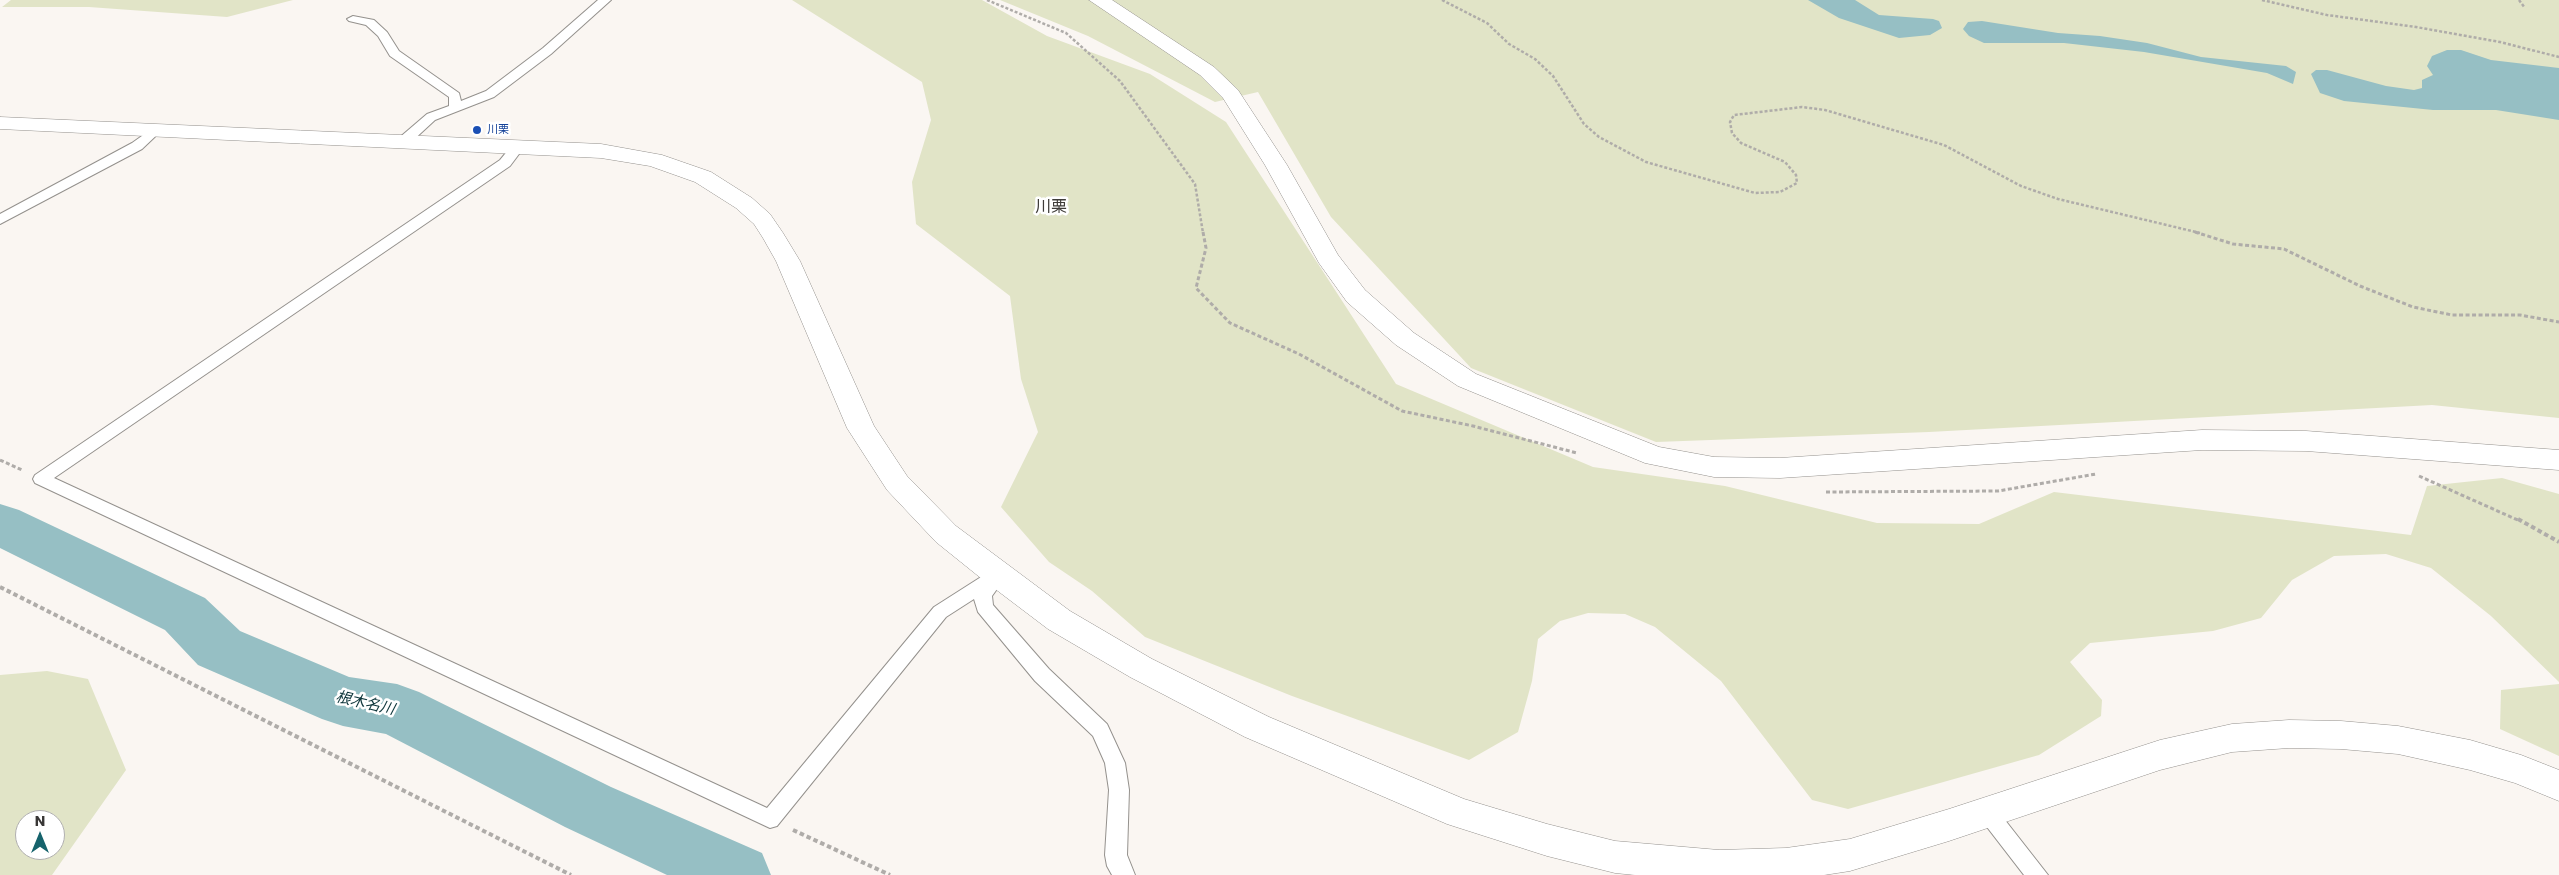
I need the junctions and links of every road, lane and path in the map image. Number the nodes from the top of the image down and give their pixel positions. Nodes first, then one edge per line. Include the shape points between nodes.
1 (605, 0) edge
2 (987, 0) edge
3 (1099, 0) edge
4 (1442, 0) edge
5 (2262, 0) edge
6 (2519, 0) edge
7 (2525, 8) dead end
8 (353, 20) dead end
9 (2559, 58) edge
10 (455, 107) junction
11 (0, 123) edge
12 (156, 130) junction
13 (404, 141) junction
14 (519, 146) junction
15 (0, 220) edge
16 (2559, 322) edge
17 (1584, 455) dead end
18 (2559, 460) edge
19 (2097, 474) dead end
20 (2411, 474) dead end
21 (1820, 491) dead end
22 (2559, 542) edge
23 (998, 575) junction
24 (0, 587) edge
25 (2559, 786) edge
26 (1988, 812) junction
27 (770, 819) junction
28 (571, 875) edge
29 (890, 875) edge
30 (1124, 875) edge
31 (2037, 875) edge

1 - 10 lane via 547,51 490,94
2 - 17 path via 1066,33 1120,81 1195,184 1206,248 1196,288 1230,323 1299,354 1402,411
3 - 18 street via 1207,71 1231,94 1276,165 1327,258 1356,296 1406,339 1467,380 1655,456 1714,467 1780,468 2202,440 2306,441
4 - 16 path via 1487,23 1509,44 1535,59 1553,76 1584,124 1599,137 1646,162 1692,176 1755,193 1780,192 1797,183 1796,175 1785,162 1741,143 1732,133 1730,122 1734,115 1787,108 1825,110 1944,145 2021,186 2058,199 2233,244 2284,249 2360,286 2413,307 2452,315 2520,315
5 - 9 path via 2327,15 2500,42
6 - 7 path
8 - 10 lane via 370,22 383,34 394,53 455,96
10 - 13 lane via 431,117
11 - 12 street
12 - 13 street
12 - 15 lane via 137,146
13 - 14 street
14 - 23 street via 601,151 654,160 703,177 744,203 762,220 788,260 842,387 896,483 946,534
14 - 27 lane via 505,163 41,479
19 - 21 path via 1998,490
20 - 22 path via 2464,494
23 - 26 street via 1059,620 1141,668 1257,726 1459,813 1606,855 1719,866 1786,864 1850,854
23 - 27 lane via 940,612
23 - 30 lane via 983,596 984,607 1042,675 1100,730 1115,763 1119,790 1116,855
24 - 28 path
25 - 26 street via 2521,770 2470,755 2398,740 2289,734 2232,738 2160,755
26 - 31 lane
27 - 29 path

